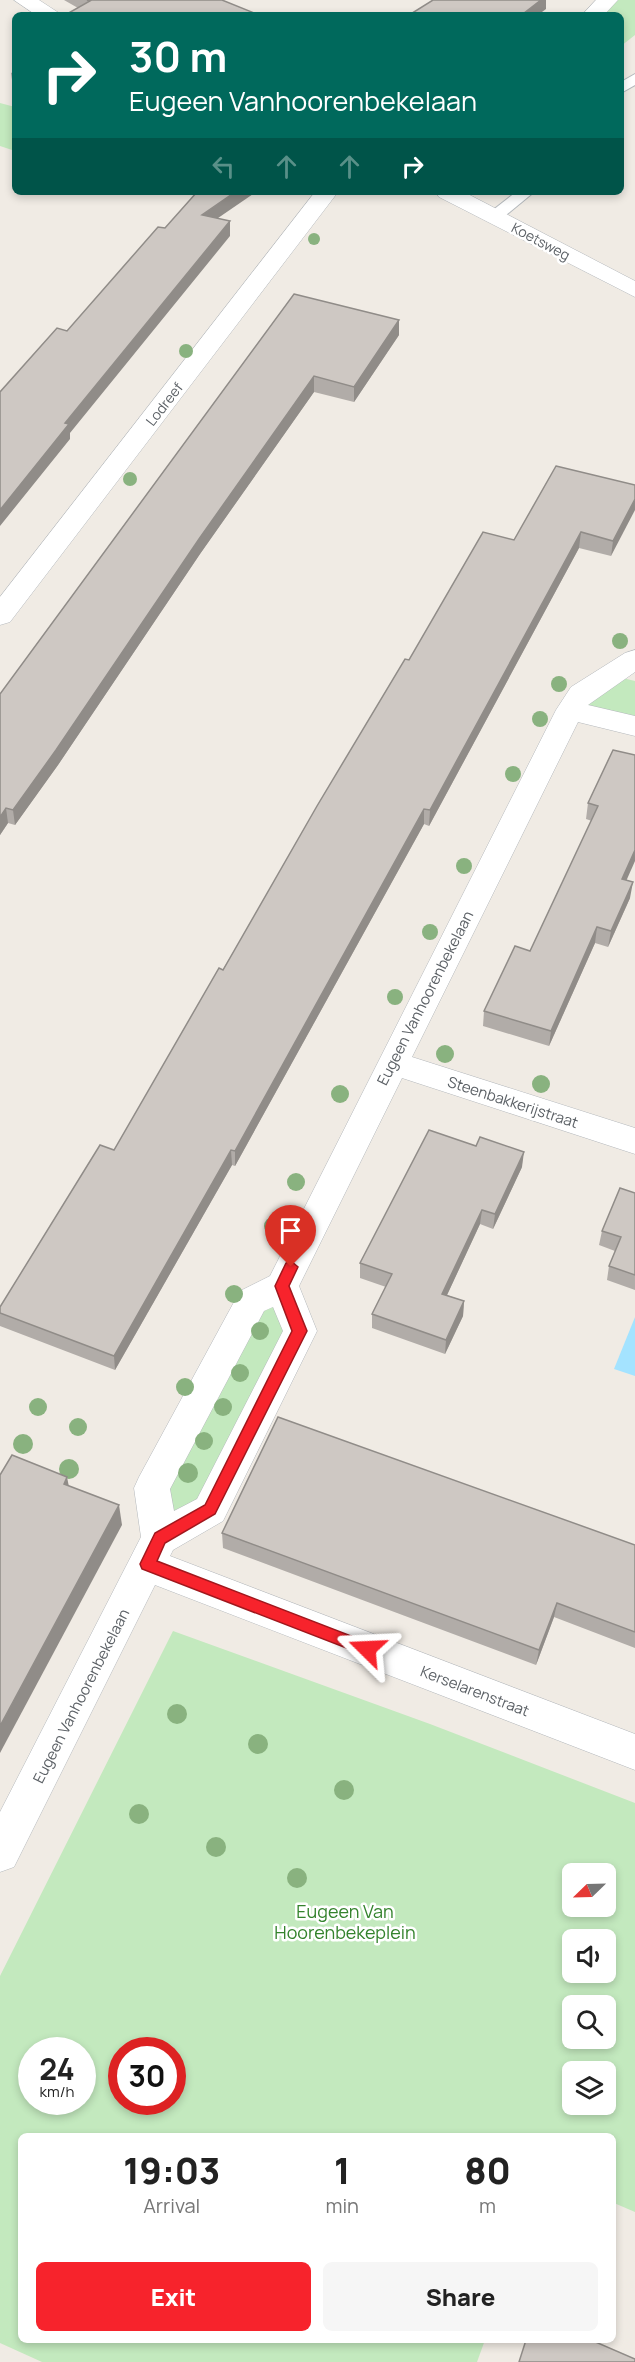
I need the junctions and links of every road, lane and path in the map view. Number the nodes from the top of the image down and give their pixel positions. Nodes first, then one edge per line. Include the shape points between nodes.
1 (608, 0) edge
2 (595, 12) edge
3 (325, 195) edge
4 (453, 195) edge
5 (522, 195) edge
6 (495, 217) junction
7 (635, 290) edge
8 (0, 616) edge
9 (635, 659) edge
10 (623, 678) edge
11 (570, 710) junction
12 (635, 726) edge
13 (392, 1063) junction
14 (635, 1141) edge
15 (282, 1286) junction
16 (154, 1551) junction
17 (635, 1752) edge
18 (0, 1853) edge

1 - 2 street
3 - 8 street, Lodreef
4 - 6 street, Koetsweg
5 - 6 lane
6 - 7 street, Koetsweg
9 - 10 street, Eugeen Vanhoorenbekelaan
10 - 11 street, Eugeen Vanhoorenbekelaan via 581,694
11 - 12 street
11 - 13 street, Eugeen Vanhoorenbekelaan
13 - 14 street, Steenbakkerijstraat
13 - 15 street, Eugeen Vanhoorenbekelaan
15 - 16 street via 252,1301 152,1488
15 - 16 street via 300,1331 210,1510
16 - 17 street, Kerselarenstraat
16 - 18 street, Eugeen Vanhoorenbekelaan

